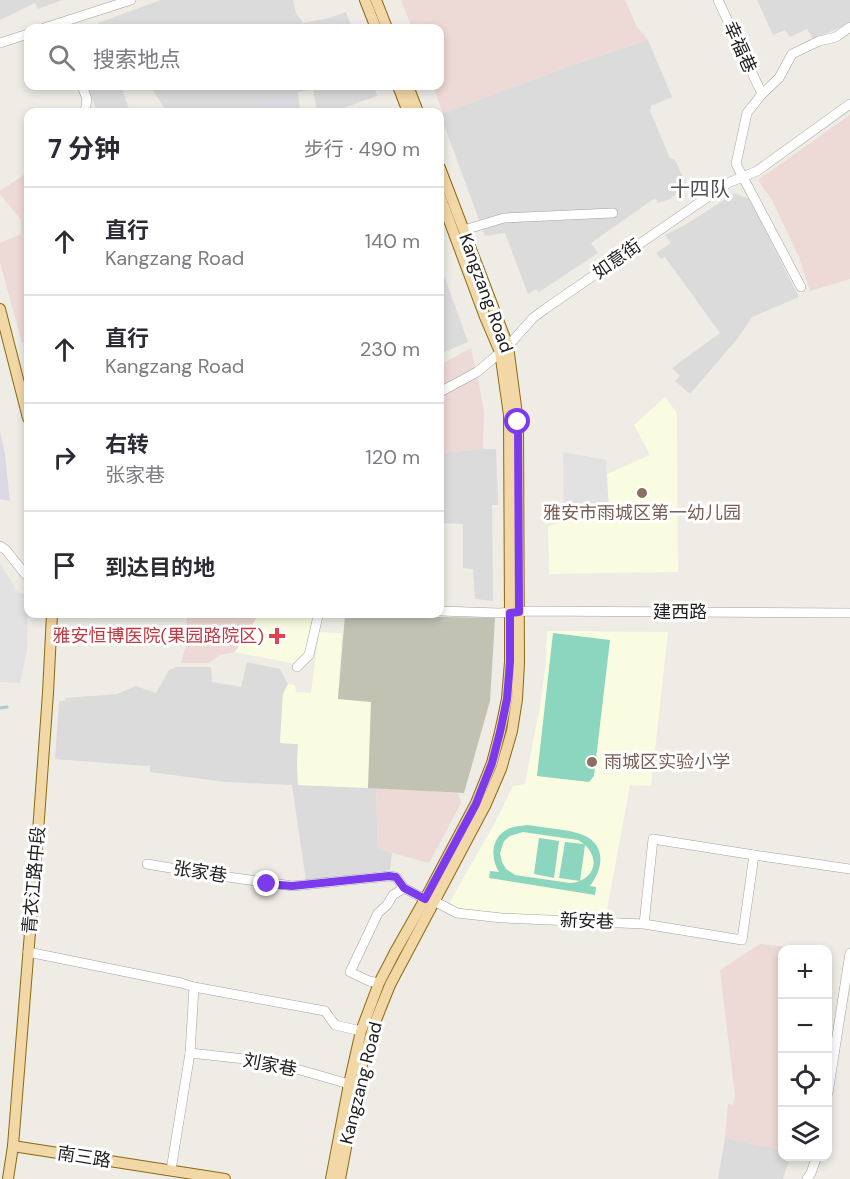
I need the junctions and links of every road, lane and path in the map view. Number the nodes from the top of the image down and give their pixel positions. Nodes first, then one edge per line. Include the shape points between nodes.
1 (131, 0) edge
2 (365, 0) edge
3 (376, 0) edge
4 (718, 0) edge
5 (67, 24) edge
6 (374, 24) edge
7 (385, 24) edge
8 (850, 27) edge
9 (24, 35) edge
10 (0, 43) edge
11 (84, 90) edge
12 (400, 90) edge
13 (410, 90) edge
14 (762, 94) junction
15 (850, 104) edge
16 (86, 108) edge
17 (406, 108) edge
18 (416, 108) edge
19 (743, 177) junction
20 (444, 178) edge
21 (444, 207) edge
22 (613, 213) dead end
23 (464, 230) junction
24 (801, 287) dead end
25 (0, 309) edge
26 (504, 349) junction
27 (444, 390) edge
28 (24, 402) edge
29 (0, 546) edge
30 (24, 573) edge
31 (444, 611) edge
32 (514, 613) junction
33 (850, 614) edge
34 (52, 618) edge
35 (318, 618) edge
36 (297, 667) dead end
37 (754, 855) junction
38 (147, 864) dead end
39 (850, 869) edge
40 (404, 888) junction
41 (429, 900) junction
42 (644, 924) junction
43 (28, 952) junction
44 (850, 953) edge
45 (379, 983) junction
46 (194, 987) junction
47 (361, 1031) junction
48 (190, 1053) junction
49 (832, 1068) edge
50 (349, 1084) junction
51 (13, 1146) junction
52 (815, 1161) edge
53 (171, 1170) junction
54 (8, 1179) edge
55 (225, 1179) edge
56 (332, 1179) edge
57 (340, 1179) edge
58 (807, 1179) edge

1 - 5 street
2 - 6 main road
3 - 7 main road
4 - 14 street, 幸福巷
8 - 14 street via 836,37 792,54 779,78
9 - 10 street
11 - 16 street
12 - 17 main road
13 - 18 main road
14 - 19 street via 747,113 736,164
15 - 19 street, 如意街
19 - 24 street
19 - 26 street, 如意街 via 728,183 545,309
20 - 23 main road, Kangzang Road
21 - 26 main road, Kangzang Road via 485,317
22 - 23 street via 504,218
23 - 26 main road, Kangzang Road
25 - 28 main road
26 - 27 street, 如意街 via 477,372
26 - 32 main road, Kangzang Road
29 - 30 street
31 - 32 street, 建西路
32 - 33 street, 建西路
32 - 41 main road, Kangzang Road via 507,699 492,763
34 - 43 main road, 青衣江路中段
35 - 36 street via 309,655
37 - 39 street
37 - 42 street, 新安巷 via 742,940
37 - 42 street via 653,839
38 - 40 street, 张家巷 via 292,886 389,876 396,877
40 - 41 street, 张家巷
40 - 45 street via 378,913 350,972
41 - 42 street, 新安巷 via 457,913
41 - 45 main road, Kangzang Road
41 - 57 main road, Kangzang Road via 374,1025 361,1068
43 - 46 street
43 - 51 main road, 青衣江路中段
44 - 49 street
45 - 47 main road, Kangzang Road
46 - 47 street via 325,1011 335,1025
46 - 48 street
47 - 50 main road, Kangzang Road
48 - 50 street, 刘家巷 via 272,1062
48 - 53 street
50 - 56 main road, Kangzang Road
51 - 53 main road, 南三路
51 - 54 main road, 青衣江路中段
52 - 58 street
53 - 55 main road, 南三路

